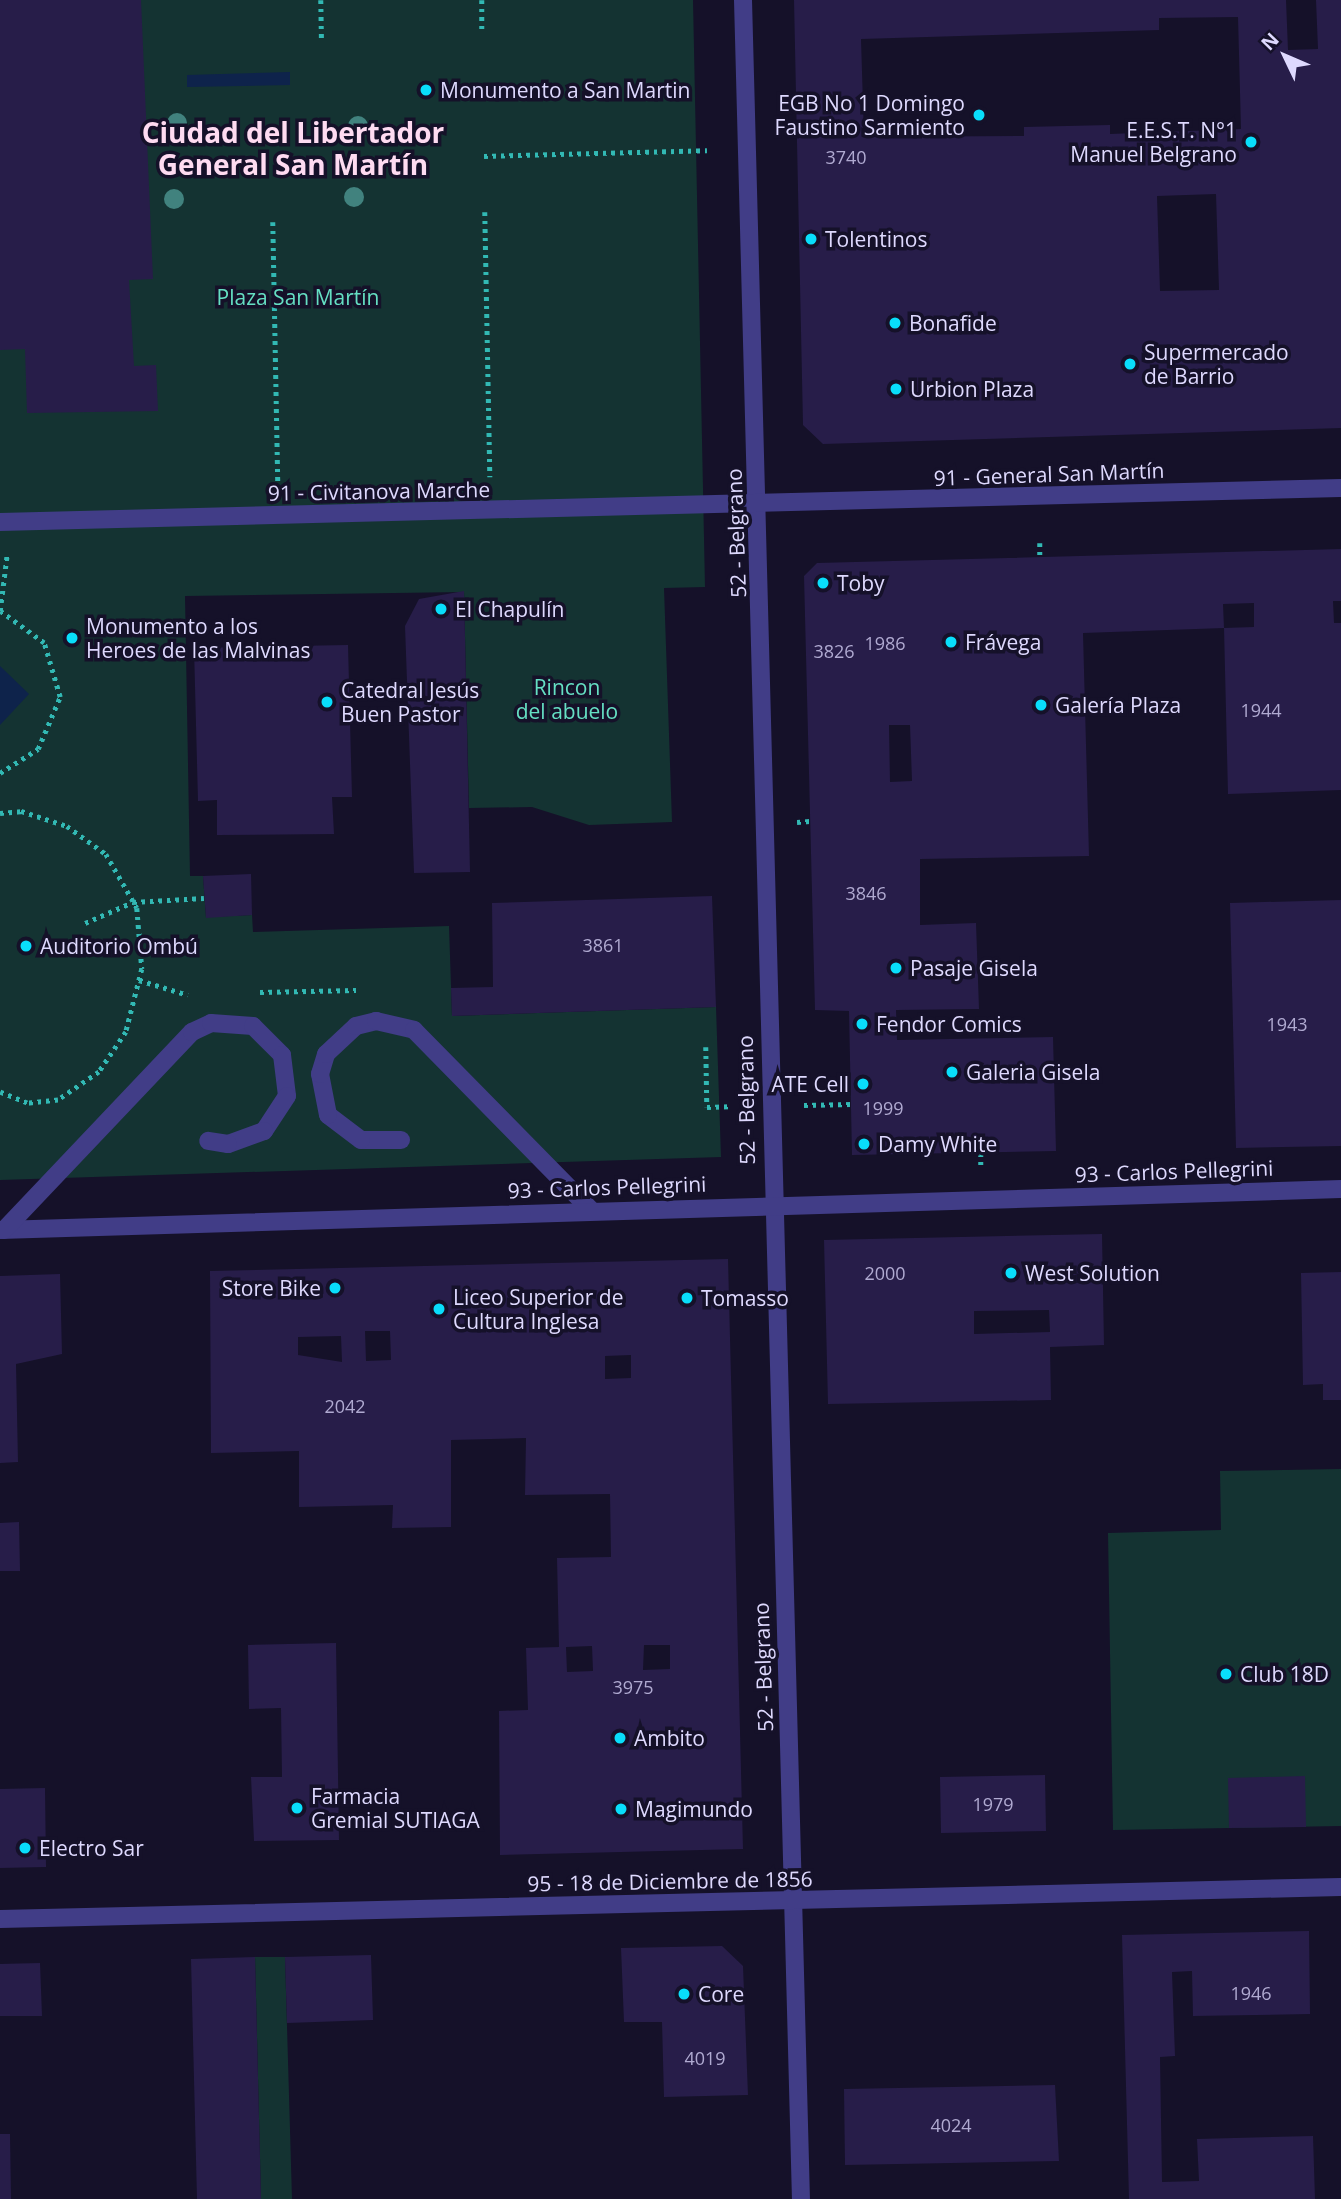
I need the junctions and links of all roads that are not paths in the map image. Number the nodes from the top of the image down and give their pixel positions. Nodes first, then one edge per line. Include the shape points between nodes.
1 (743, 0) edge
2 (1341, 488) edge
3 (758, 505) junction
4 (6, 522) edge
5 (401, 1140) dead end
6 (208, 1141) dead end
7 (1341, 1189) edge
8 (770, 1204) junction
9 (592, 1210) junction
10 (2, 1230) edge
11 (1341, 1887) edge
12 (792, 1902) junction
13 (0, 1919) edge
14 (801, 2199) edge

1 - 3 street, 52 - Belgrano
2 - 3 street, 91 - General San Martín
3 - 4 street, 91 - Civitanova Marche
3 - 8 street, 52 - Belgrano
5 - 9 street via 361,1140 328,1115 320,1074 326,1054 356,1026 376,1021 414,1030
6 - 10 street via 247,1141 264,1131 287,1096 282,1055 253,1026 211,1023 192,1032
7 - 8 street, 93 - Carlos Pellegrini
8 - 9 street, 93 - Carlos Pellegrini
8 - 12 street, 52 - Belgrano
9 - 10 street, 93 - Carlos Pellegrini
11 - 12 street, 95 - 18 de Diciembre de 1856
12 - 13 street, 95 - 18 de Diciembre de 1856
12 - 14 street, 52 - Belgrano

